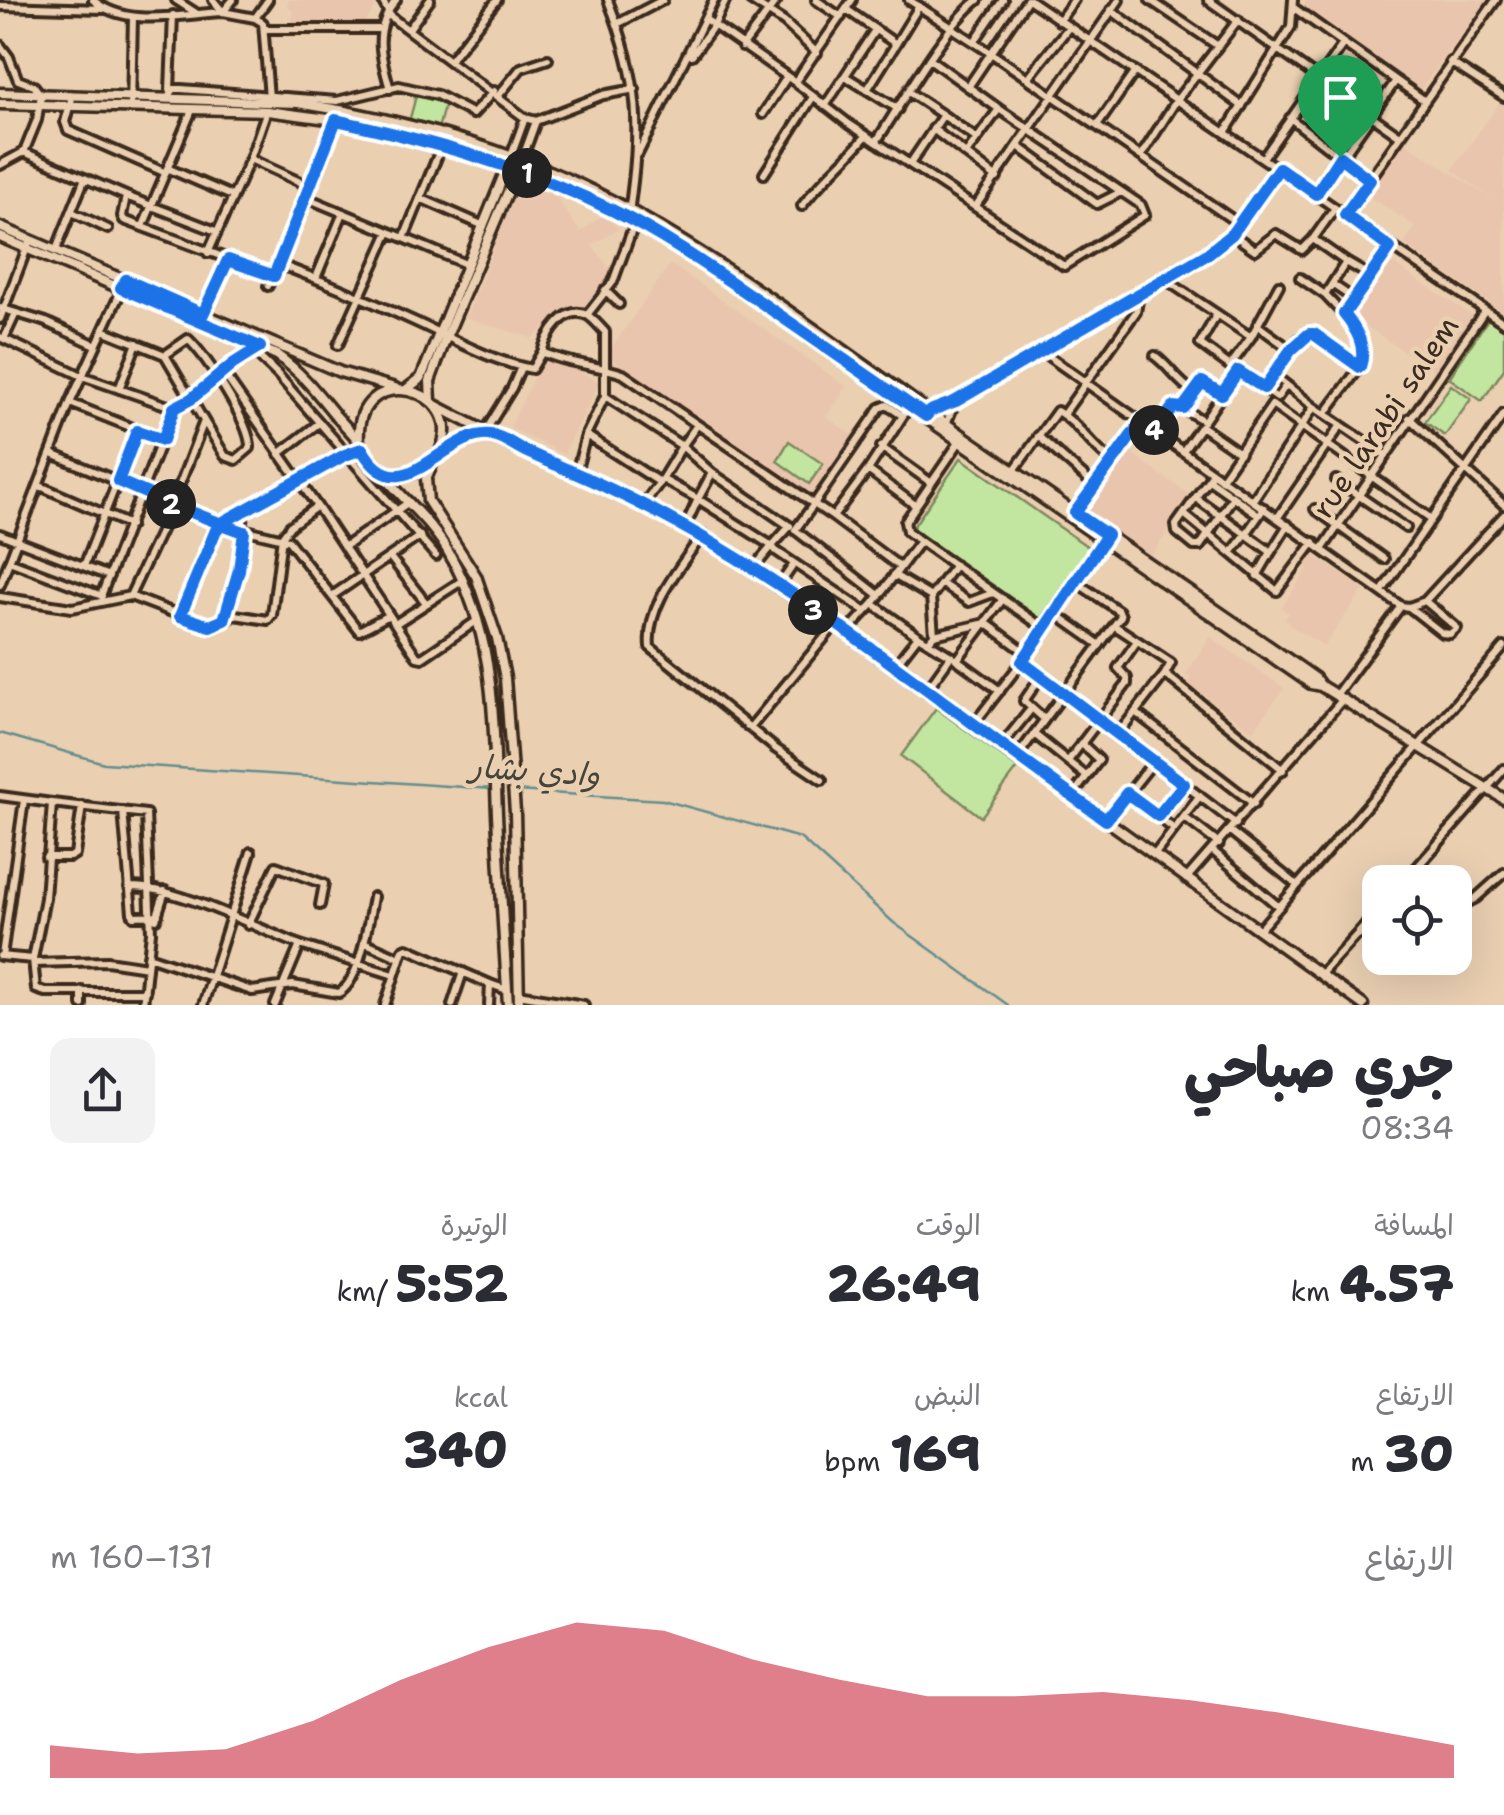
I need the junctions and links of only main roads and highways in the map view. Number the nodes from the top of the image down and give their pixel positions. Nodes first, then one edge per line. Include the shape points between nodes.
1 (0, 93) edge
2 (71, 101) junction
3 (132, 103) junction
4 (0, 104) edge
5 (508, 163) junction
6 (519, 166) junction
7 (0, 227) edge
8 (0, 238) edge
9 (28, 244) junction
10 (472, 266) junction
11 (124, 284) junction
12 (774, 306) junction
13 (442, 335) junction
14 (403, 389) junction
15 (433, 403) junction
16 (928, 414) junction
17 (945, 427) junction
18 (484, 432) junction
19 (361, 446) junction
20 (436, 457) junction
21 (377, 468) junction
22 (1105, 538) junction
23 (1504, 799) edge
24 (508, 1005) edge
25 (519, 1005) edge
26 (1363, 1005) edge

1 - 2 main road
2 - 3 main road
2 - 4 main road
3 - 5 main road via 336,120
3 - 5 main road via 169,95 269,98 339,109 445,136
5 - 6 main road
5 - 10 main road
6 - 10 main road
6 - 12 main road via 614,206
7 - 9 main road
8 - 9 main road
9 - 11 main road
9 - 11 main road via 56,250
10 - 13 main road
11 - 14 main road via 340,372
11 - 19 main road via 300,372
12 - 16 main road
12 - 16 main road
13 - 14 main road via 421,378
13 - 15 main road via 430,381
14 - 15 main road
14 - 19 main road via 387,391 367,406
15 - 18 main road
15 - 20 main road via 444,429
16 - 17 main road
17 - 22 main road via 1015,469
17 - 22 main road
18 - 20 main road
18 - 26 main road via 702,535
19 - 21 main road
20 - 21 main road via 412,474
20 - 25 main road via 426,480 428,501 467,561 497,638 515,812
21 - 24 main road via 446,549 478,620 495,734
22 - 23 main road via 1311,684

